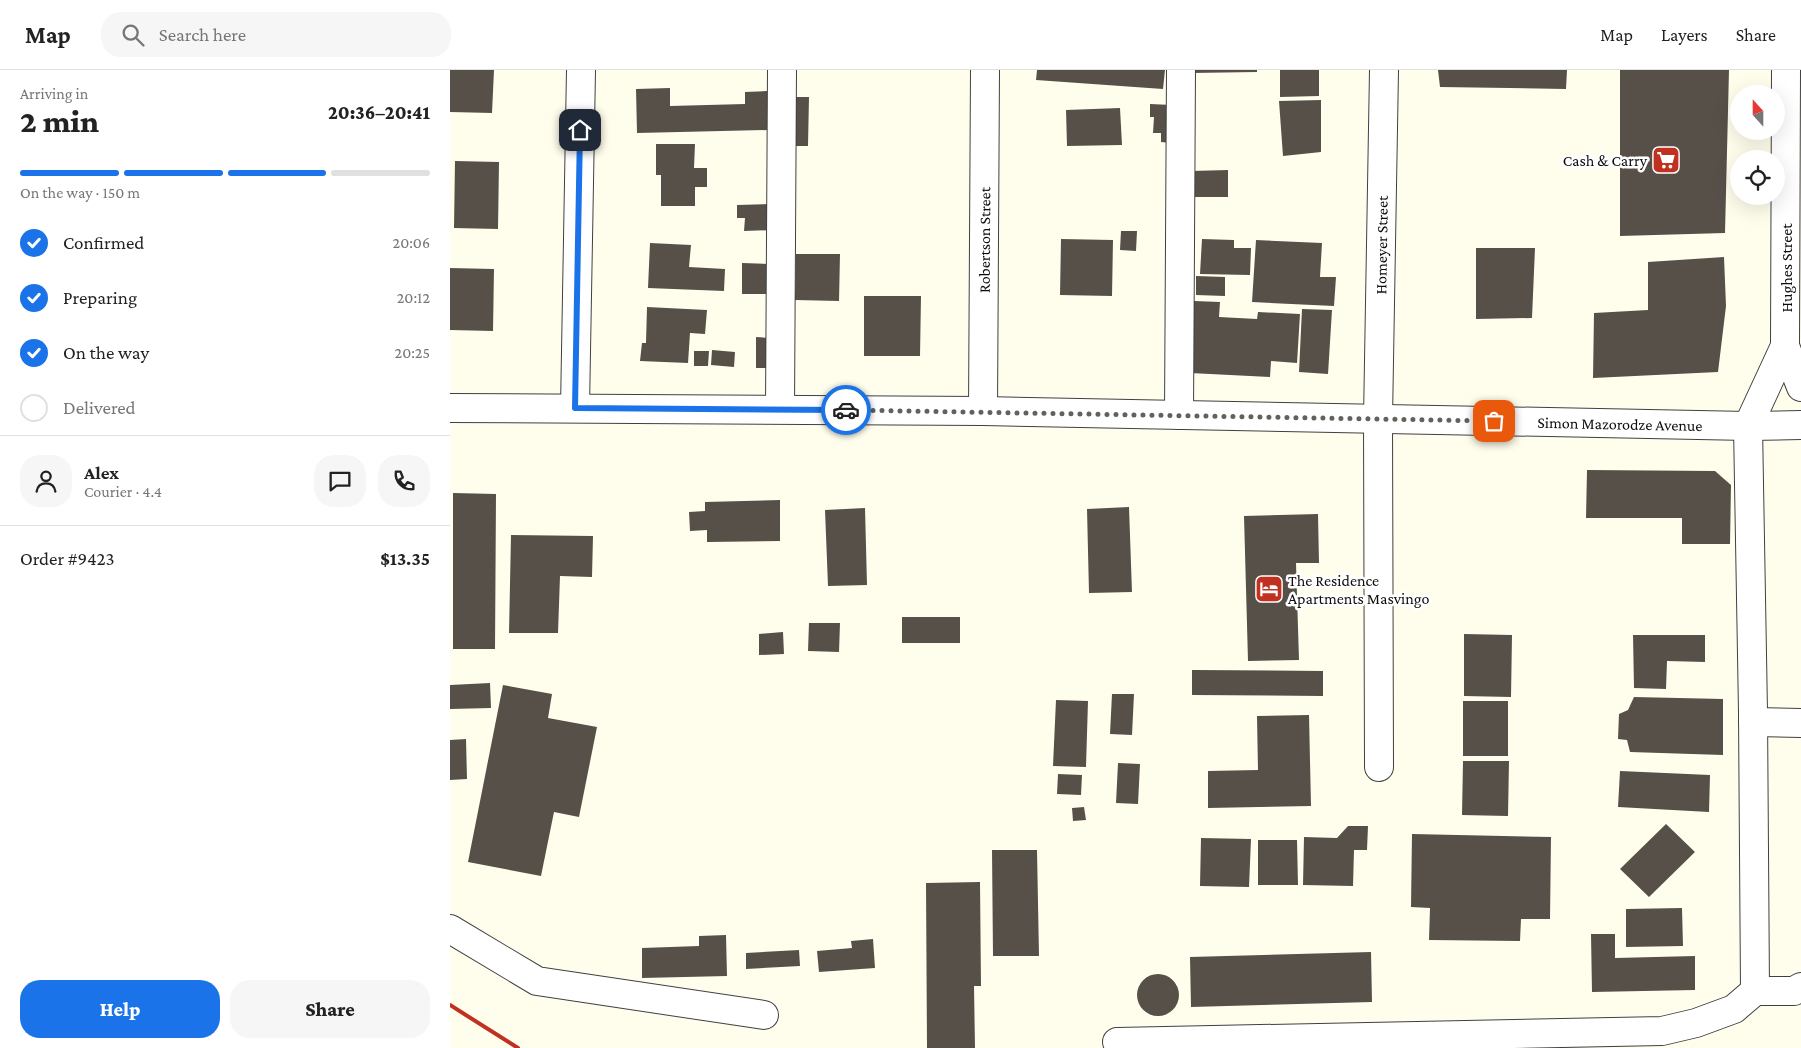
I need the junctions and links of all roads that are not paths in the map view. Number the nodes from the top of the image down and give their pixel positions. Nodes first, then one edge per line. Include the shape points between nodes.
1 (581, 70) edge
2 (782, 70) edge
3 (984, 70) edge
4 (1181, 70) edge
5 (1384, 70) edge
6 (1786, 70) edge
7 (1785, 346) junction
8 (1801, 387) edge
9 (450, 408) edge
10 (575, 408) junction
11 (780, 409) junction
12 (983, 411) junction
13 (1179, 415) junction
14 (1378, 418) junction
15 (1801, 425) edge
16 (1748, 426) junction
17 (1753, 722) junction
18 (1801, 723) edge
19 (1379, 767) dead end
20 (450, 929) edge
21 (1801, 988) edge
22 (1755, 991) junction
23 (764, 1015) dead end
24 (1117, 1042) dead end

1 - 10 street
2 - 11 street
3 - 12 street, Robertson Street
4 - 13 street
5 - 14 street, Homeyer Street
6 - 7 street, Hughes Street
7 - 8 street
7 - 16 street
9 - 10 street, Simon Mazorodze Avenue
10 - 11 street, Simon Mazorodze Avenue
11 - 12 street, Simon Mazorodze Avenue
12 - 13 street, Simon Mazorodze Avenue
13 - 14 street, Simon Mazorodze Avenue
14 - 16 street, Simon Mazorodze Avenue
14 - 19 street, Homeyer Street
15 - 16 street, Simon Mazorodze Avenue
16 - 17 street
17 - 18 street
17 - 22 street
20 - 23 street via 538,981
21 - 22 street via 1794,991
22 - 24 street via 1734,1009 1662,1031

